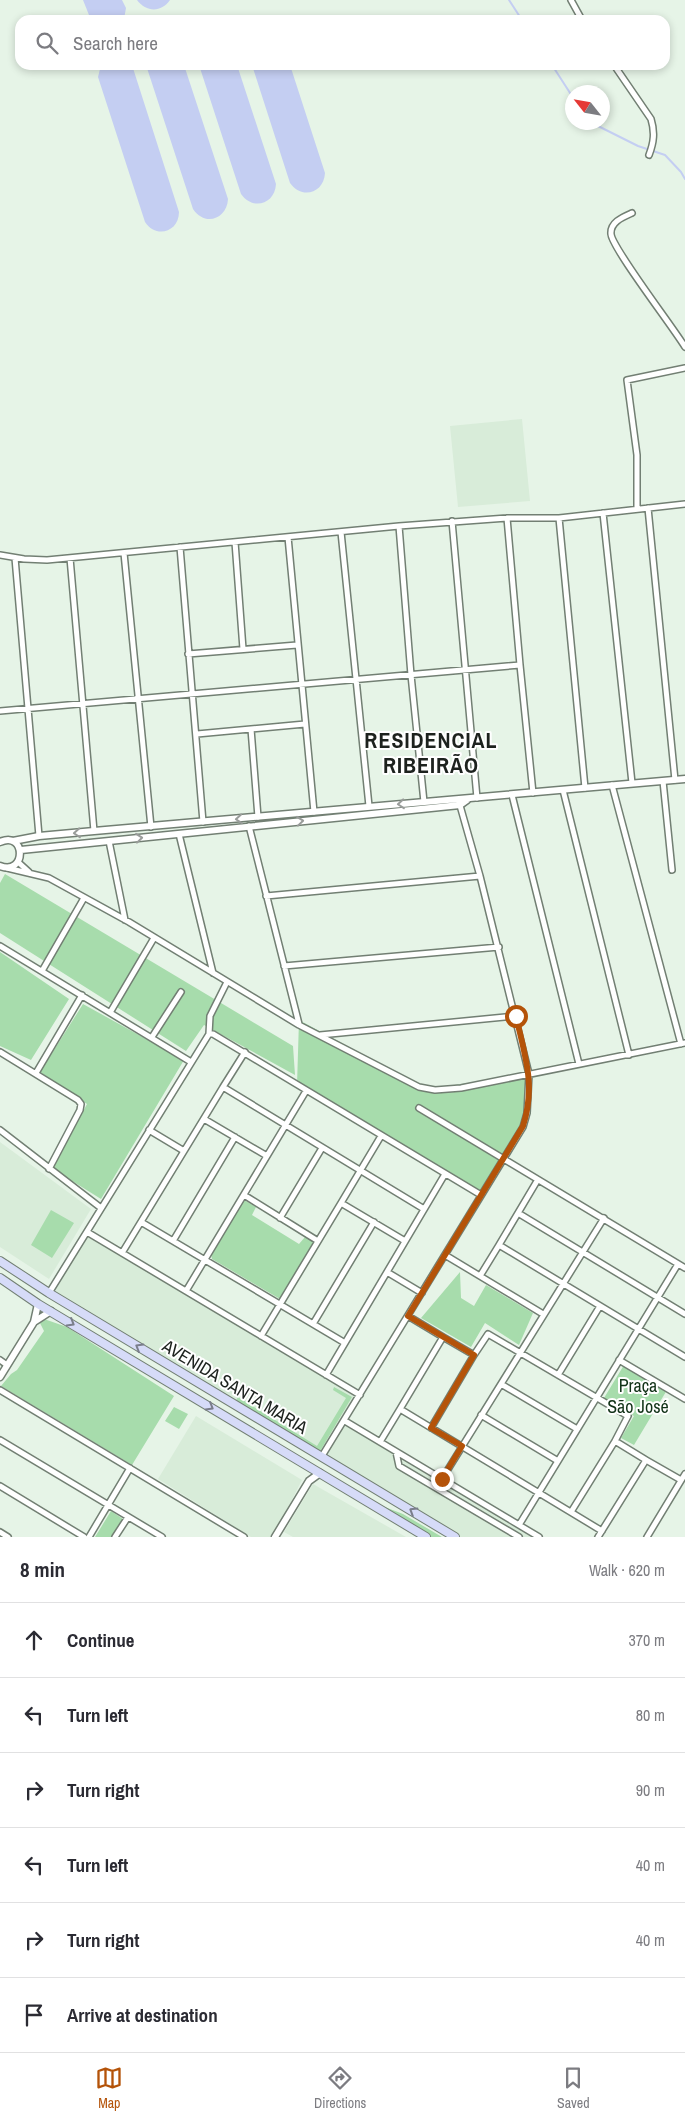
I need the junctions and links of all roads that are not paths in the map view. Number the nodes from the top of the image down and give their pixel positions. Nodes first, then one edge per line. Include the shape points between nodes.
1 (571, 0) edge
2 (579, 15) edge
3 (618, 70) edge
4 (649, 155) dead end
5 (632, 213) dead end
6 (685, 347) edge
7 (685, 368) edge
8 (685, 504) edge
9 (648, 508) junction
10 (637, 509) junction
11 (603, 513) junction
12 (506, 518) junction
13 (559, 518) junction
14 (452, 521) junction
15 (399, 526) junction
16 (341, 532) junction
17 (288, 537) junction
18 (235, 542) junction
19 (180, 547) junction
20 (124, 553) junction
21 (0, 555) edge
22 (15, 558) junction
23 (70, 558) junction
24 (297, 645) junction
25 (243, 649) junction
26 (188, 654) junction
27 (520, 665) junction
28 (465, 670) junction
29 (411, 675) junction
30 (356, 678) junction
31 (302, 684) junction
32 (192, 695) junction
33 (137, 699) junction
34 (82, 704) junction
35 (29, 708) junction
36 (0, 711) edge
37 (305, 724) junction
38 (251, 729) junction
39 (197, 734) junction
40 (685, 779) edge
41 (675, 780) junction
42 (663, 781) junction
43 (632, 784) junction
44 (612, 785) junction
45 (586, 788) junction
46 (563, 790) junction
47 (533, 793) junction
48 (512, 795) junction
49 (477, 798) junction
50 (424, 802) junction
51 (459, 802) junction
52 (369, 806) junction
53 (314, 812) junction
54 (258, 817) junction
55 (203, 822) junction
56 (249, 826) junction
57 (151, 828) junction
58 (94, 831) junction
59 (179, 834) junction
60 (40, 836) junction
61 (1, 840) edge
62 (13, 841) junction
63 (109, 841) junction
64 (21, 850) junction
65 (18, 862) junction
66 (3, 868) edge
67 (672, 870) dead end
68 (29, 873) junction
69 (480, 876) junction
70 (266, 896) junction
71 (84, 898) junction
72 (125, 920) junction
73 (154, 938) junction
74 (0, 946) edge
75 (499, 947) junction
76 (284, 966) junction
77 (42, 971) junction
78 (213, 973) junction
79 (227, 982) junction
80 (180, 992) dead end
81 (82, 995) junction
82 (111, 1011) junction
83 (516, 1016) junction
84 (299, 1024) junction
85 (209, 1034) junction
86 (320, 1035) junction
87 (152, 1037) junction
88 (683, 1043) edge
89 (0, 1052) edge
90 (245, 1052) junction
91 (629, 1055) junction
92 (191, 1062) junction
93 (579, 1064) junction
94 (36, 1073) junction
95 (529, 1074) junction
96 (222, 1087) junction
97 (306, 1091) junction
98 (419, 1108) dead end
99 (204, 1119) junction
100 (286, 1126) junction
101 (0, 1130) edge
102 (149, 1130) junction
103 (381, 1136) junction
104 (235, 1137) junction
105 (322, 1148) junction
106 (184, 1151) junction
107 (267, 1156) junction
108 (503, 1159) junction
109 (49, 1169) junction
110 (360, 1171) junction
111 (445, 1174) junction
112 (538, 1181) junction
113 (244, 1195) junction
114 (480, 1195) junction
115 (341, 1203) junction
116 (101, 1208) junction
117 (424, 1209) junction
118 (518, 1213) junction
119 (280, 1218) junction
120 (604, 1218) junction
121 (141, 1222) junction
122 (374, 1222) junction
123 (87, 1232) junction
124 (318, 1240) junction
125 (173, 1241) junction
126 (405, 1241) junction
127 (499, 1245) junction
128 (581, 1252) junction
129 (122, 1253) junction
130 (445, 1255) junction
131 (205, 1260) junction
132 (0, 1261) edge
133 (678, 1264) junction
134 (685, 1268) edge
135 (387, 1272) junction
136 (480, 1276) junction
137 (0, 1278) edge
138 (562, 1283) junction
139 (186, 1291) junction
140 (49, 1293) junction
141 (422, 1293) junction
142 (657, 1297) junction
143 (38, 1304) junction
144 (280, 1305) junction
145 (600, 1306) junction
146 (51, 1312) junction
147 (543, 1314) junction
148 (685, 1314) edge
149 (408, 1316) junction
150 (34, 1322) junction
151 (313, 1324) junction
152 (638, 1329) junction
153 (261, 1336) junction
154 (443, 1338) junction
155 (345, 1343) junction
156 (520, 1352) junction
157 (474, 1355) junction
158 (685, 1357) edge
159 (0, 1360) edge
160 (619, 1360) junction
161 (7, 1365) junction
162 (178, 1370) junction
163 (326, 1375) junction
164 (558, 1375) junction
165 (0, 1377) edge
166 (196, 1381) junction
167 (170, 1383) junction
168 (500, 1384) junction
169 (0, 1390) edge
170 (188, 1394) junction
171 (360, 1395) junction
172 (684, 1397) edge
173 (596, 1398) junction
174 (400, 1409) junction
175 (482, 1415) junction
176 (345, 1421) junction
177 (431, 1428) junction
178 (577, 1429) junction
179 (0, 1440) edge
180 (614, 1440) junction
181 (380, 1442) junction
182 (462, 1446) junction
183 (396, 1452) junction
184 (322, 1456) junction
185 (646, 1460) junction
186 (558, 1461) junction
187 (307, 1465) junction
188 (130, 1468) junction
189 (320, 1473) junction
190 (685, 1474) edge
191 (442, 1479) junction
192 (681, 1480) junction
193 (309, 1481) junction
194 (364, 1482) junction
195 (0, 1486) edge
196 (539, 1493) junction
197 (356, 1495) junction
198 (386, 1495) junction
199 (109, 1505) junction
200 (376, 1507) junction
201 (571, 1512) junction
202 (128, 1517) junction
203 (519, 1525) junction
204 (602, 1531) junction
205 (0, 1532) edge
206 (279, 1536) edge
207 (8, 1537) edge
208 (84, 1537) edge
209 (89, 1537) edge
210 (115, 1537) edge
211 (162, 1537) edge
212 (244, 1537) edge
213 (426, 1537) edge
214 (455, 1537) edge
215 (519, 1537) edge
216 (539, 1537) edge
217 (598, 1537) edge
218 (647, 1537) edge

1 - 2 street
3 - 4 street via 649,115 653,127
5 - 6 street via 618,220 612,236
7 - 10 street via 626,380 637,455
8 - 9 street
9 - 10 street
9 - 41 street
10 - 11 street
11 - 13 street
11 - 43 street
12 - 13 street
12 - 14 street
12 - 27 street
13 - 45 street
14 - 15 street
14 - 28 street
15 - 16 street
15 - 29 street
16 - 17 street
16 - 30 street
17 - 18 street
17 - 24 street
18 - 19 street
18 - 25 street
19 - 20 street
19 - 26 street
20 - 23 street
20 - 33 street
21 - 22 street
22 - 23 street
22 - 35 street
23 - 34 street
24 - 25 street
24 - 31 street
25 - 26 street
26 - 32 street
27 - 28 street
27 - 47 street
28 - 29 street
28 - 49 street
29 - 30 street
29 - 50 street
30 - 31 street
30 - 52 street
31 - 32 street
31 - 37 street
32 - 33 street
32 - 39 street
33 - 34 street
33 - 57 street
34 - 35 street
34 - 58 street
35 - 36 street
35 - 60 street
37 - 38 street
37 - 53 street
38 - 39 street
38 - 54 street
39 - 55 street
40 - 41 street
41 - 42 street
42 - 43 street
42 - 67 street
43 - 44 street
44 - 45 street
44 - 88 street
45 - 46 street
46 - 47 street
46 - 91 street
47 - 48 street
48 - 49 street
48 - 93 street
49 - 51 street
50 - 51 street
50 -> 52 street
56 -> 51 street
51 - 69 street
52 - 53 street
53 - 54 street
54 -> 55 street
55 - 57 street
56 - 59 street
56 - 70 street
57 - 58 street
58 -> 60 street
63 -> 59 street
59 - 78 street
60 - 62 street
61 - 62 street
62 - 64 street
63 - 64 street
63 - 72 street
64 - 65 street
65 - 66 street
65 - 68 street
66 - 68 street
68 - 71 street via 49,878
69 - 70 street
69 - 75 street
70 - 76 street
71 - 72 street
71 - 77 street
72 - 73 street
73 - 78 street
73 - 82 street
74 - 77 street
75 - 76 street
75 - 83 street
76 - 84 street
77 - 81 street
78 - 79 street
79 - 84 street
79 - 85 street via 210,1016
80 - 87 street
81 - 82 street
81 - 94 street
82 - 87 street
83 - 86 street
83 - 95 street
84 - 86 street
85 - 90 street
85 - 92 street
86 - 95 street via 426,1090 461,1088
87 - 92 street
88 - 91 street
89 - 94 street
90 - 96 street
90 - 97 street
91 - 93 street
92 - 102 street
93 - 95 street
94 - 109 street via 81,1104
95 - 108 street via 527,1113
96 - 99 street
96 - 100 street
97 - 100 street
97 - 103 street
98 - 108 street
99 - 104 street
99 - 106 street
100 - 105 street
100 - 107 street
101 - 109 street
102 - 106 street
102 - 116 street
103 - 110 street
103 - 111 street
104 - 107 street
104 - 125 street
105 - 110 street
105 - 119 street
106 - 121 street
107 - 113 street
108 - 112 street
108 - 114 street
109 - 116 street
110 - 115 street
110 - 117 street
111 - 114 street
111 - 117 street
112 - 118 street
112 - 120 street
113 - 119 street
113 - 131 street
114 - 130 street
115 - 122 street
115 - 124 street
116 - 123 street
117 - 126 street
118 - 127 street
118 - 128 street
119 - 124 street
120 - 128 street
120 - 133 street
121 - 125 street
121 - 129 street
122 - 126 street
122 - 151 street
123 - 129 street
123 - 140 street
124 - 144 street
125 - 131 street
126 - 135 street
127 - 136 street
127 - 138 street
128 - 138 street
128 - 142 street
129 - 139 street
130 - 136 street
130 - 141 street
131 - 139 street
131 - 144 street
132 - 140 main road, AVENIDA SANTA MARIA
133 - 134 street
133 - 142 street
135 - 141 street
135 - 155 street
136 - 147 street
137 - 143 main road, AVENIDA SANTA MARIA
138 - 145 street
138 - 147 street
139 - 153 street
162 -> 140 main road, AVENIDA SANTA MARIA
141 - 149 street
142 - 148 street
142 - 152 street
143 - 146 main road, AVENIDA SANTA MARIA
143 - 150 street
144 - 151 street
144 - 153 street
145 - 152 street
145 - 164 street
146 - 150 street
146 -> 167 main road, AVENIDA SANTA MARIA
147 - 156 street
149 - 154 street
149 - 171 street
150 - 161 street
151 - 155 street
152 - 158 street
152 - 160 street
153 - 163 street
154 - 157 street
154 - 174 street
155 - 163 street
156 - 157 street via 488,1334
156 - 164 street
156 - 168 street
157 - 177 street
159 - 161 street
160 - 172 street
160 - 173 street
161 - 165 street
162 - 166 main road, AVENIDA SANTA MARIA
162 - 167 main road
163 - 171 street
164 - 173 street
166 - 170 main road
166 - 184 main road, AVENIDA SANTA MARIA
167 - 170 main road, AVENIDA SANTA MARIA
168 - 175 street
168 - 178 street
169 - 188 street
170 -> 187 main road, AVENIDA SANTA MARIA
171 - 176 street
173 - 178 street
173 - 180 street via 628,1416
174 - 177 street
174 - 181 street
175 - 182 street
175 - 186 street
176 - 181 street
176 - 184 street
177 - 182 street
178 - 186 street
179 - 199 street
180 - 185 street
180 - 201 street
181 - 183 street
182 - 191 street
182 - 196 street
183 - 191 street
183 - 215 street via 399,1466
184 - 194 main road, AVENIDA SANTA MARIA
185 - 192 street
185 - 204 street
186 - 196 street
187 - 189 main road, AVENIDA SANTA MARIA
187 - 193 street
188 - 199 street
188 - 212 street
189 - 193 street
189 - 197 main road, AVENIDA SANTA MARIA
190 - 192 street
191 - 203 street
192 - 218 street
193 - 206 street
194 - 197 main road via 367,1488 364,1494
194 - 198 main road, AVENIDA SANTA MARIA
195 - 208 street
196 - 201 street
196 - 203 street
197 - 200 main road, AVENIDA SANTA MARIA
198 - 200 main road via 378,1494 374,1500
214 -> 198 main road, AVENIDA SANTA MARIA
199 - 202 street
199 - 209 street
200 - 213 main road, AVENIDA SANTA MARIA
201 - 204 street
202 - 210 street
202 - 211 street
203 - 216 street
204 - 217 street
205 - 207 street

